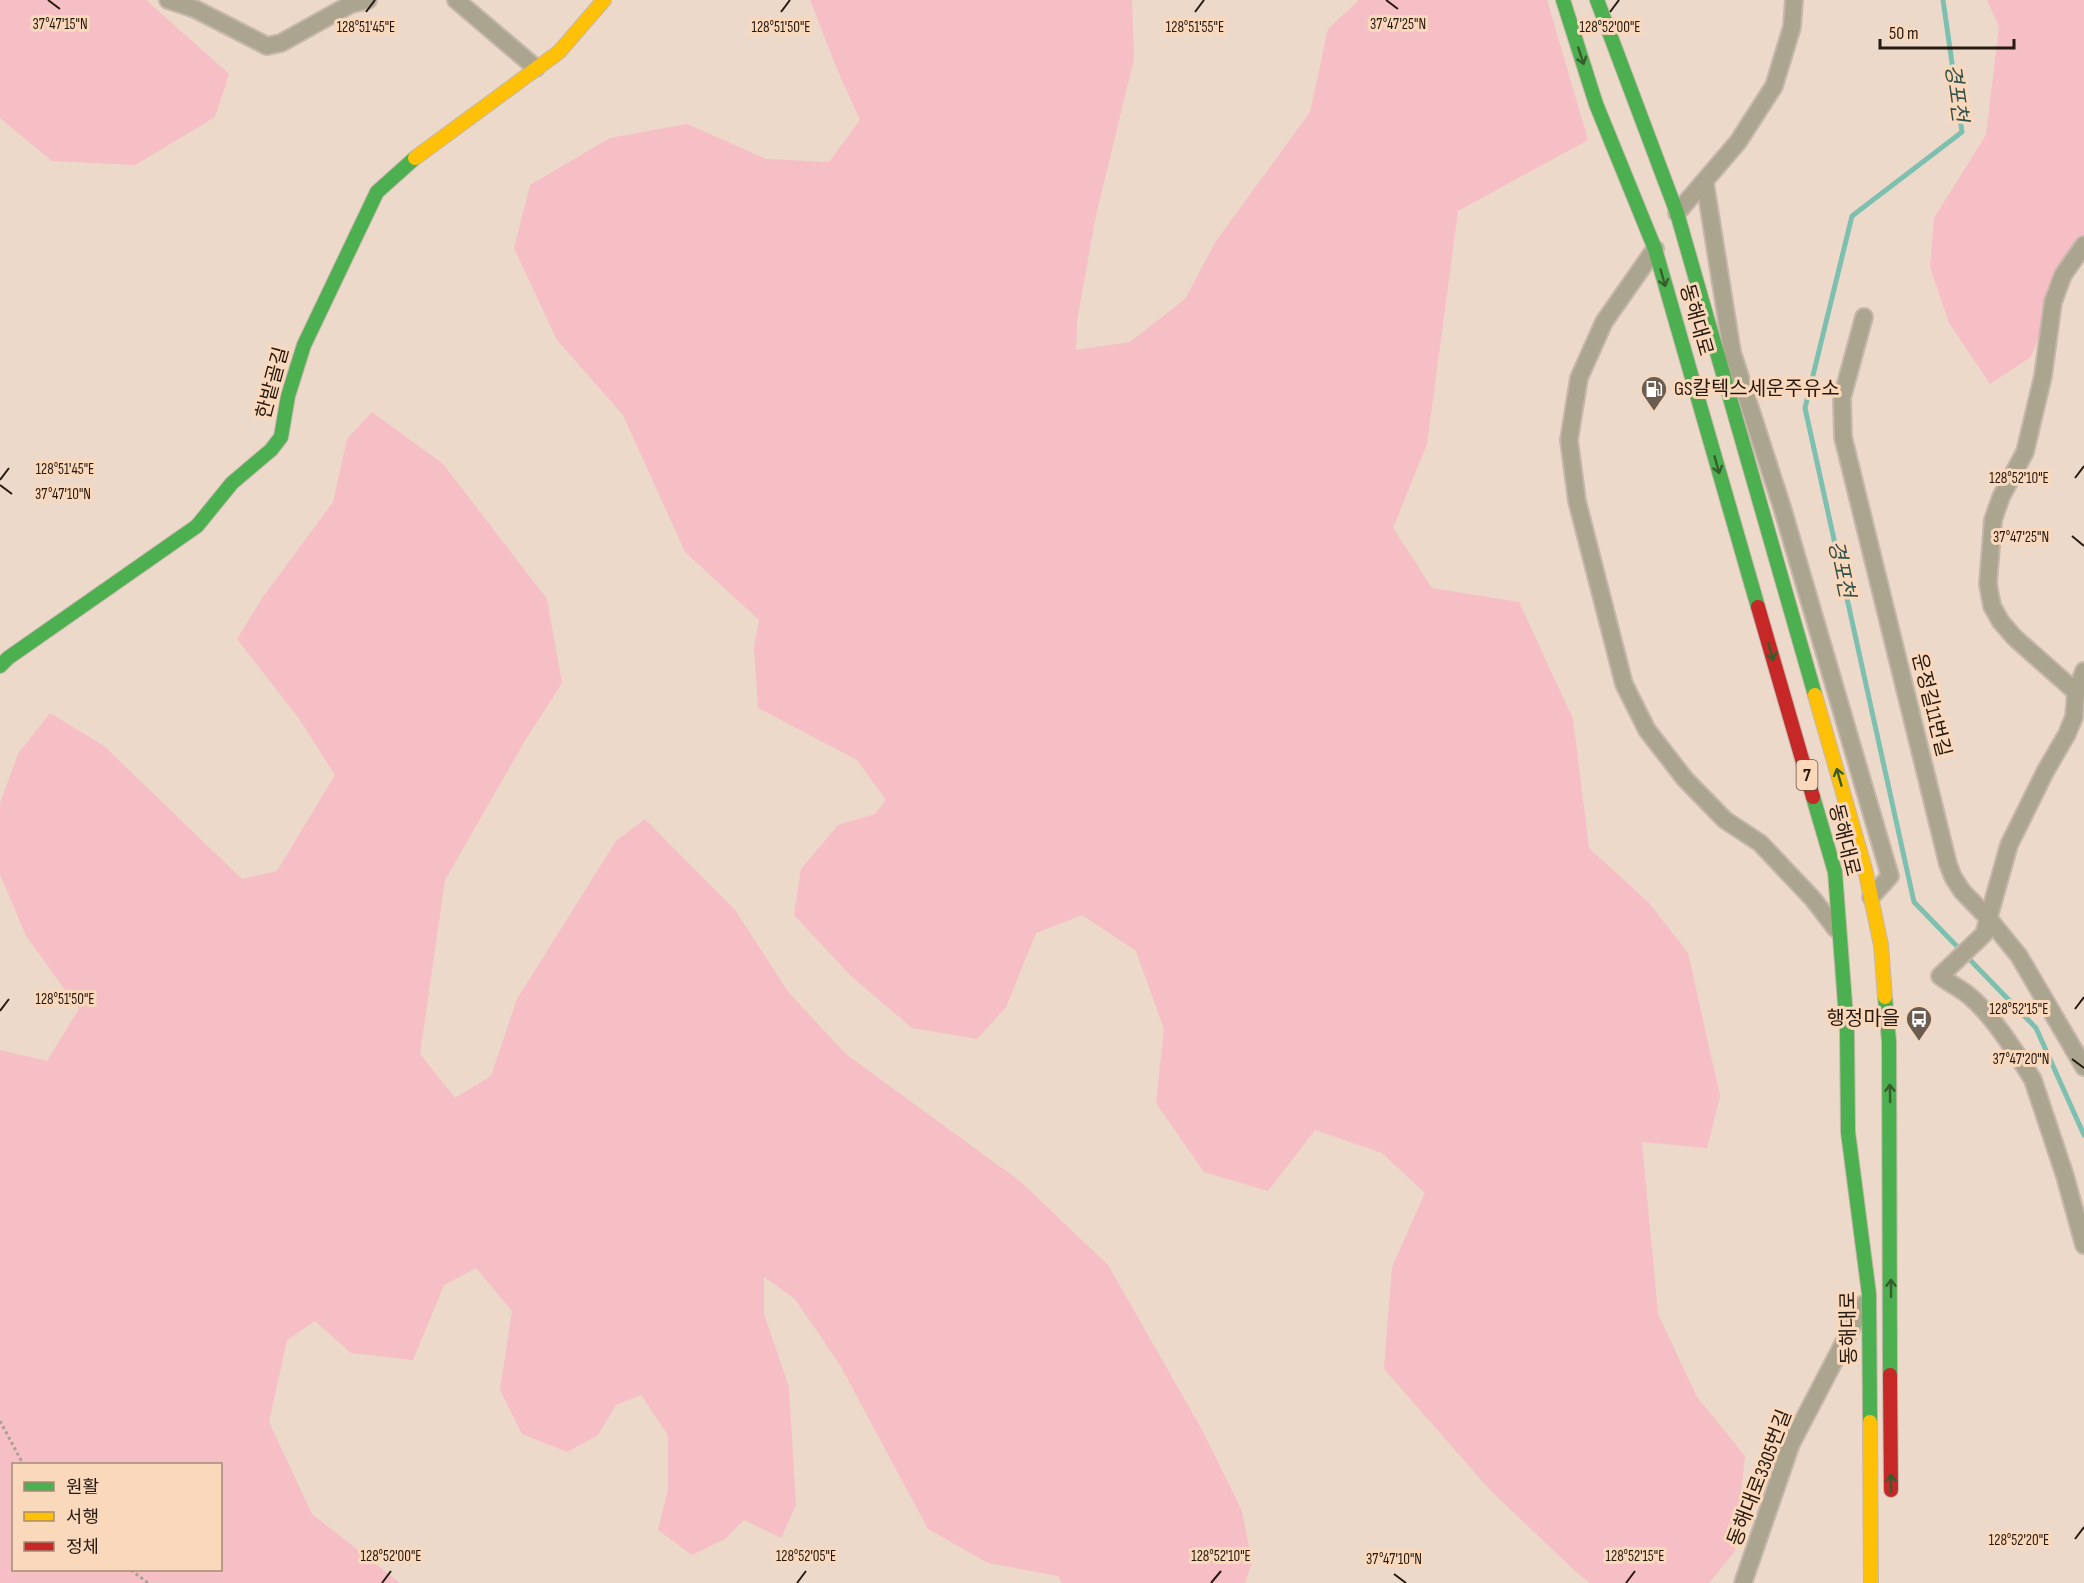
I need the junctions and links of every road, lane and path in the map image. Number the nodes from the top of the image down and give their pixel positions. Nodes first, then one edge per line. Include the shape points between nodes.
1 (168, 0) edge
2 (368, 0) edge
3 (456, 0) edge
4 (604, 0) edge
5 (1563, 0) edge
6 (1597, 0) edge
7 (1794, 0) edge
8 (536, 68) junction
9 (1705, 183) junction
10 (1677, 213) junction
11 (2084, 246) edge
12 (1655, 249) junction
13 (1864, 317) dead end
14 (0, 666) edge
15 (2084, 671) edge
16 (2076, 692) junction
17 (1871, 897) junction
18 (1986, 926) junction
19 (1839, 933) junction
20 (2084, 1067) edge
21 (2084, 1245) edge
22 (1869, 1294) junction
23 (0, 1421) edge
24 (22, 1463) edge
25 (1891, 1500) dead end
26 (133, 1571) edge
27 (148, 1583) edge
28 (1743, 1583) edge
29 (1871, 1583) edge

1 - 2 street via 267,45 281,43 351,4
3 - 8 street
4 - 8 main road, 한밭골길 via 559,52
5 -> 12 main road, 동해대로 / 7 via 1596,104
6 - 10 main road, 동해대로 / 7
7 - 9 street via 1792,27 1773,86 1738,142
8 - 14 main road, 한밭골길 via 423,150 377,192 304,345 288,396 281,437 271,450 231,483 197,526
9 - 10 street
9 - 17 street via 1732,352 1782,507 1890,876
17 -> 10 main road, 동해대로 / 7
11 - 16 street via 2063,275 2053,302 2043,376 2025,452 1993,520 1988,584 1992,606 2001,622
12 -> 19 main road, 동해대로 / 7 via 1835,872
12 - 19 street via 1604,322 1579,378 1569,440 1578,501 1624,684 1647,730 1685,779 1725,819 1760,843 1813,898
13 - 18 street, 운정길11번길 via 1842,398 1843,437 1948,864
15 - 16 street
16 - 18 street via 2074,717 2067,734 2009,846
25 -> 17 main road, 동해대로 / 7 via 1889,1041 1881,945
18 - 20 street, 운정길11번길 via 2019,956
18 - 21 street via 1944,980 1967,994 1984,1011 2033,1080
19 - 22 main road, 동해대로 / 7 via 1847,1030 1848,1132
22 - 28 street, 동해대로3305번길 via 1791,1444
22 - 29 main road, 동해대로 / 7
23 - 24 path
26 - 27 path

